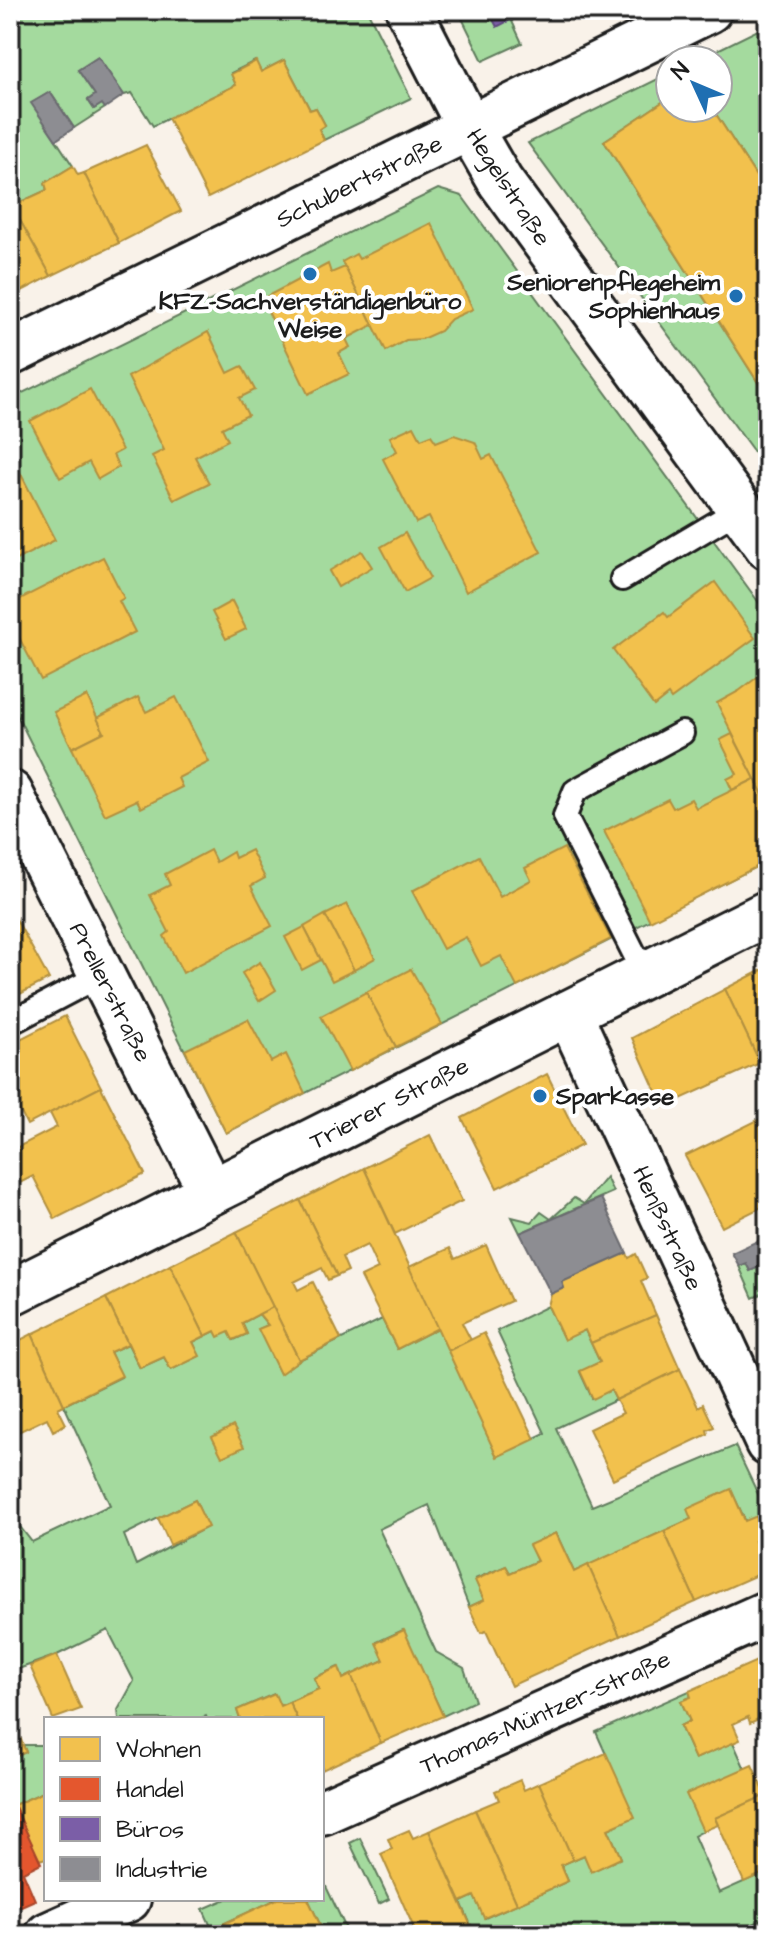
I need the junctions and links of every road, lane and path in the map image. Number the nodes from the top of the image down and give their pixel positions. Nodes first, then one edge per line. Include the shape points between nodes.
1 (409, 10) edge
2 (709, 10) edge
3 (469, 127) junction
4 (10, 353) edge
5 (740, 509) junction
6 (768, 547) edge
7 (622, 579) dead end
8 (682, 733) dead end
9 (10, 793) edge
10 (768, 913) edge
11 (103, 974) junction
12 (645, 975) junction
13 (569, 1013) junction
14 (10, 1023) edge
15 (211, 1192) junction
16 (10, 1293) edge
17 (768, 1443) edge
18 (768, 1613) edge
19 (324, 1811) edge
20 (124, 1901) edge
21 (48, 1935) edge

1 - 3 street, Hegelstraße
2 - 3 street, Schubertstraße
3 - 4 street, Schubertstraße
3 - 5 street, Hegelstraße via 500,181
5 - 6 street, Hegelstraße
5 - 7 lane
8 - 12 lane via 575,791 565,816
9 - 11 street, Prellerstraße
10 - 12 street, Trierer Straße
11 - 14 lane
11 - 15 street, Prellerstraße
12 - 13 street, Trierer Straße
13 - 15 street, Trierer Straße
13 - 17 street, Henßstraße
15 - 16 street, Trierer Straße
18 - 19 street, Thomas-Müntzer-Straße
20 - 21 street

